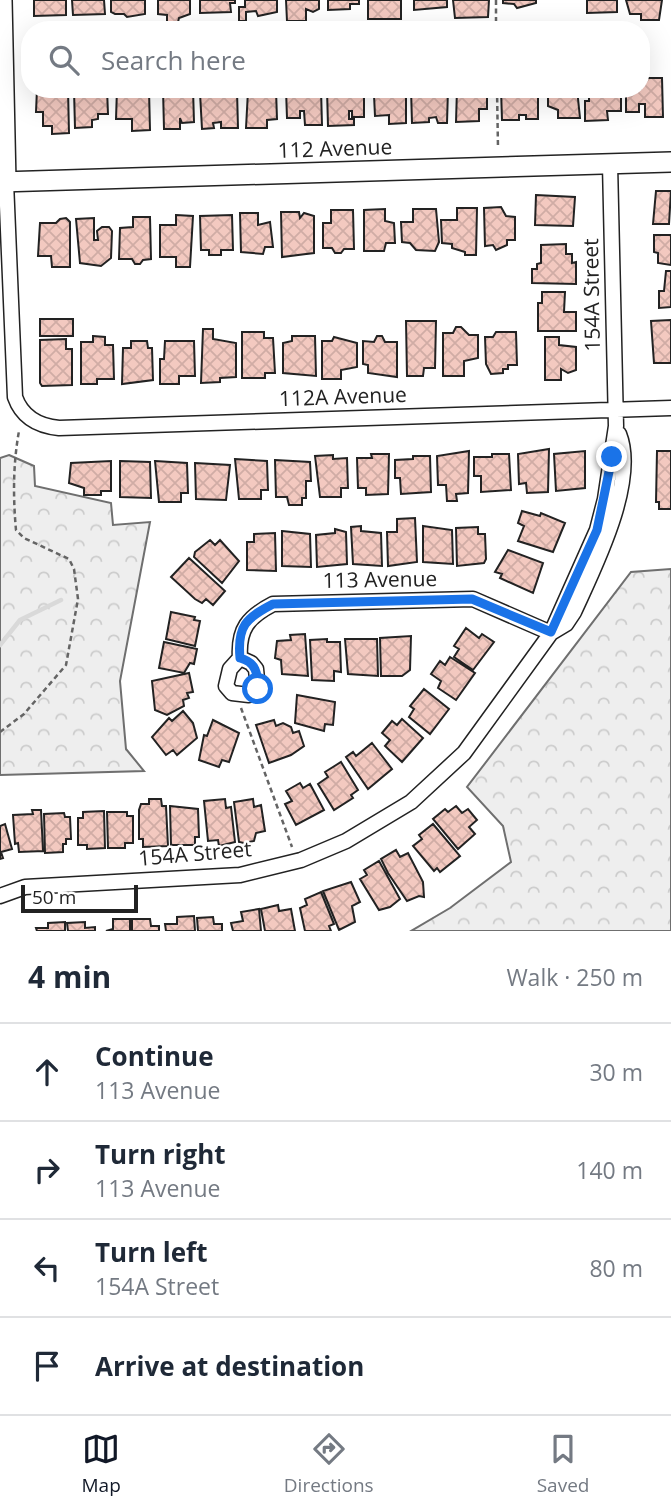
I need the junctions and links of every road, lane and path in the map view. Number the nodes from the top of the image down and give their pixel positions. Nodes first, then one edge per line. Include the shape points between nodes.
1 (2, 0) edge
2 (496, 0) edge
3 (496, 21) edge
4 (497, 98) edge
5 (498, 148) dead end
6 (671, 162) edge
7 (610, 164) junction
8 (3, 182) edge
9 (671, 408) edge
10 (615, 409) junction
11 (19, 431) dead end
12 (551, 632) junction
13 (240, 658) dead end
14 (240, 705) dead end
15 (0, 732) edge
16 (295, 853) dead end
17 (0, 896) edge

1 - 8 street
2 - 3 path
4 - 5 path
6 - 7 street, 112 Avenue
7 - 8 street, 112 Avenue
7 - 10 street, 154A Street
8 - 10 street, 112A Avenue via 9,205 15,397 22,411 42,425
9 - 10 street, 112A Avenue
10 - 12 street, 154A Street via 597,530
11 - 15 path via 13,463 16,530 69,559 78,599 66,665 24,714
12 - 13 street, 113 Avenue via 472,599 273,604 250,616 238,638
12 - 17 street, 154A Street via 456,761 411,802 346,841 301,860 240,875 26,887
14 - 16 path

